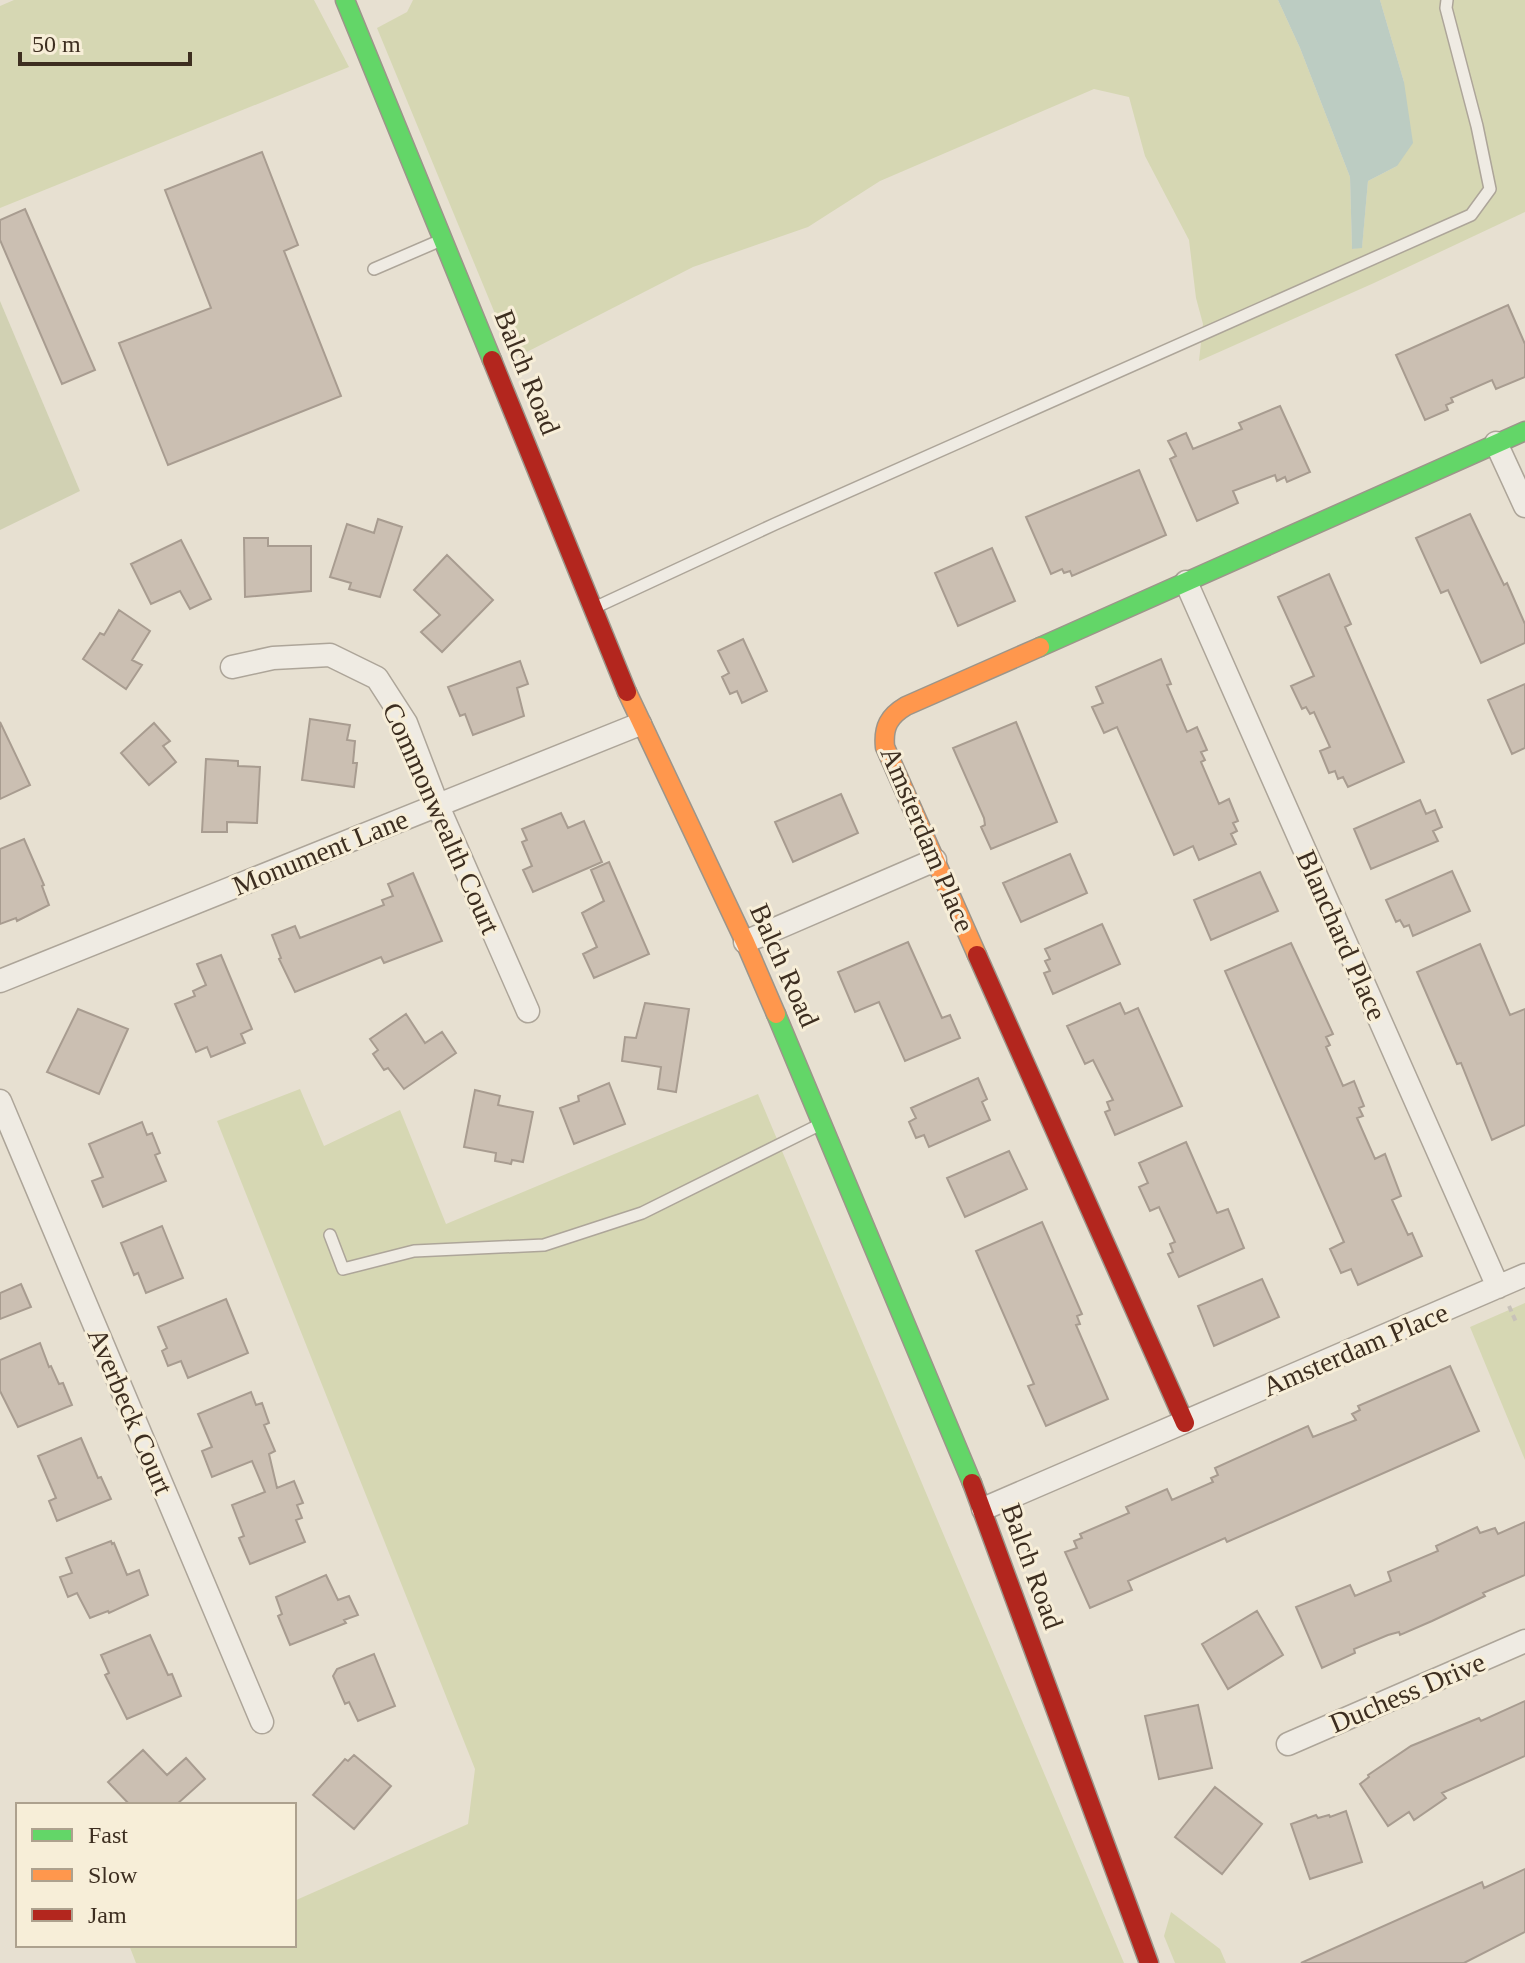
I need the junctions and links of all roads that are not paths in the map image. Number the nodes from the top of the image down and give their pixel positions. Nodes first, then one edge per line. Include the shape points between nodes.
1 (345, 0) edge
2 (1447, 0) edge
3 (444, 239) junction
4 (374, 269) dead end
5 (1525, 431) edge
6 (1496, 443) junction
7 (1525, 506) edge
8 (1186, 582) junction
9 (594, 608) junction
10 (232, 667) dead end
11 (640, 724) junction
12 (437, 804) junction
13 (935, 860) junction
14 (745, 942) junction
15 (0, 981) edge
16 (528, 1011) dead end
17 (0, 1101) edge
18 (823, 1123) junction
19 (330, 1235) dead end
20 (1525, 1275) edge
21 (1503, 1295) junction
22 (1185, 1423) junction
23 (983, 1509) junction
24 (1525, 1641) edge
25 (262, 1722) dead end
26 (1288, 1744) dead end
27 (1149, 1963) edge

1 - 3 street, Balch Road
2 - 9 lane via 1490,189 1471,215
3 - 4 lane
3 - 9 street, Balch Road
5 - 6 street, Amsterdam Place
6 - 7 street
6 - 8 street, Amsterdam Place
8 - 13 street, Amsterdam Place via 906,706 887,720 885,747
8 - 21 street, Blanchard Place
9 - 11 street, Balch Road
10 - 12 street, Commonwealth Court via 330,655 377,678 406,723
11 - 12 street, Monument Lane
11 - 14 street, Balch Road
12 - 15 street, Monument Lane
12 - 16 street, Commonwealth Court
13 - 14 street
13 - 22 street, Amsterdam Place
14 - 18 street, Balch Road
17 - 25 street, Averbeck Court
18 - 19 lane via 642,1213 544,1245 414,1251 343,1269
18 - 23 street, Balch Road
20 - 21 street, Amsterdam Place
21 - 22 street, Amsterdam Place
22 - 23 street, Amsterdam Place
23 - 27 street, Balch Road
24 - 26 street, Duchess Drive

